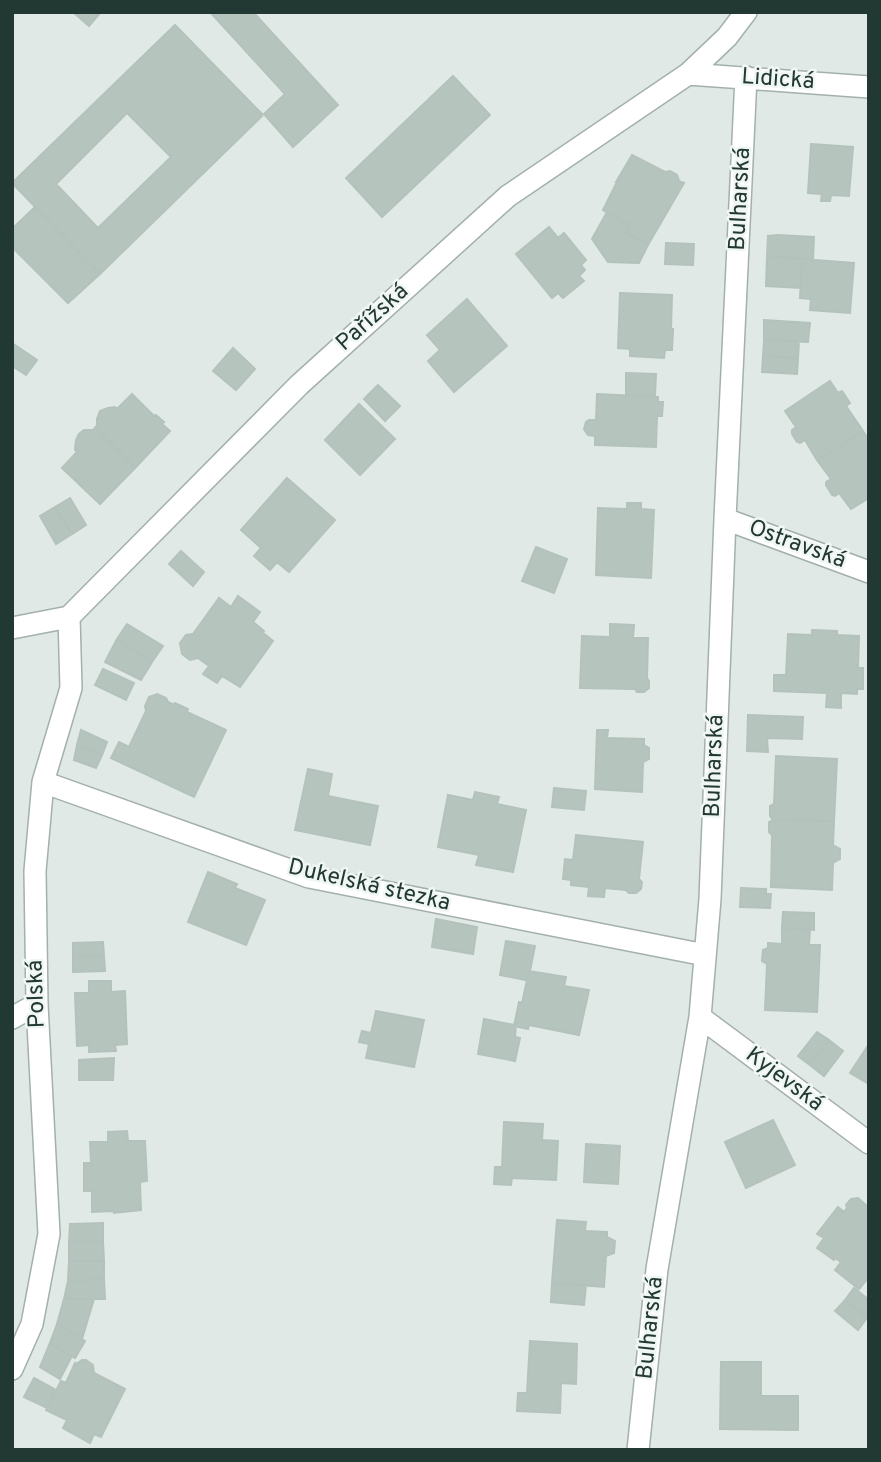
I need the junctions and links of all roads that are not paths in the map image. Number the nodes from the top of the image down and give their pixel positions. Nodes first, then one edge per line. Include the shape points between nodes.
1 (746, 12) edge
2 (688, 74) junction
3 (746, 77) junction
4 (869, 87) edge
5 (725, 519) junction
6 (869, 572) edge
7 (69, 617) junction
8 (12, 628) edge
9 (43, 782) junction
10 (705, 955) junction
11 (37, 1004) junction
12 (700, 1017) junction
13 (12, 1018) edge
14 (869, 1143) edge
15 (12, 1368) edge
16 (638, 1450) edge

1 - 2 street, Pařížská
2 - 3 street, Lidická
2 - 7 street, Pařížská via 508,196 299,384
3 - 4 street, Lidická
3 - 5 street, Bulharská
5 - 6 street, Ostravská
5 - 10 street, Bulharská
7 - 8 street
7 - 9 street, Polská via 71,688
9 - 10 street, Dukelská stezka via 309,877
9 - 11 street, Polská via 35,871
10 - 12 street, Bulharská
11 - 13 street
11 - 15 street, Polská via 49,1234 32,1324
12 - 14 street, Kyjevská
12 - 16 street, Bulharská via 657,1269

